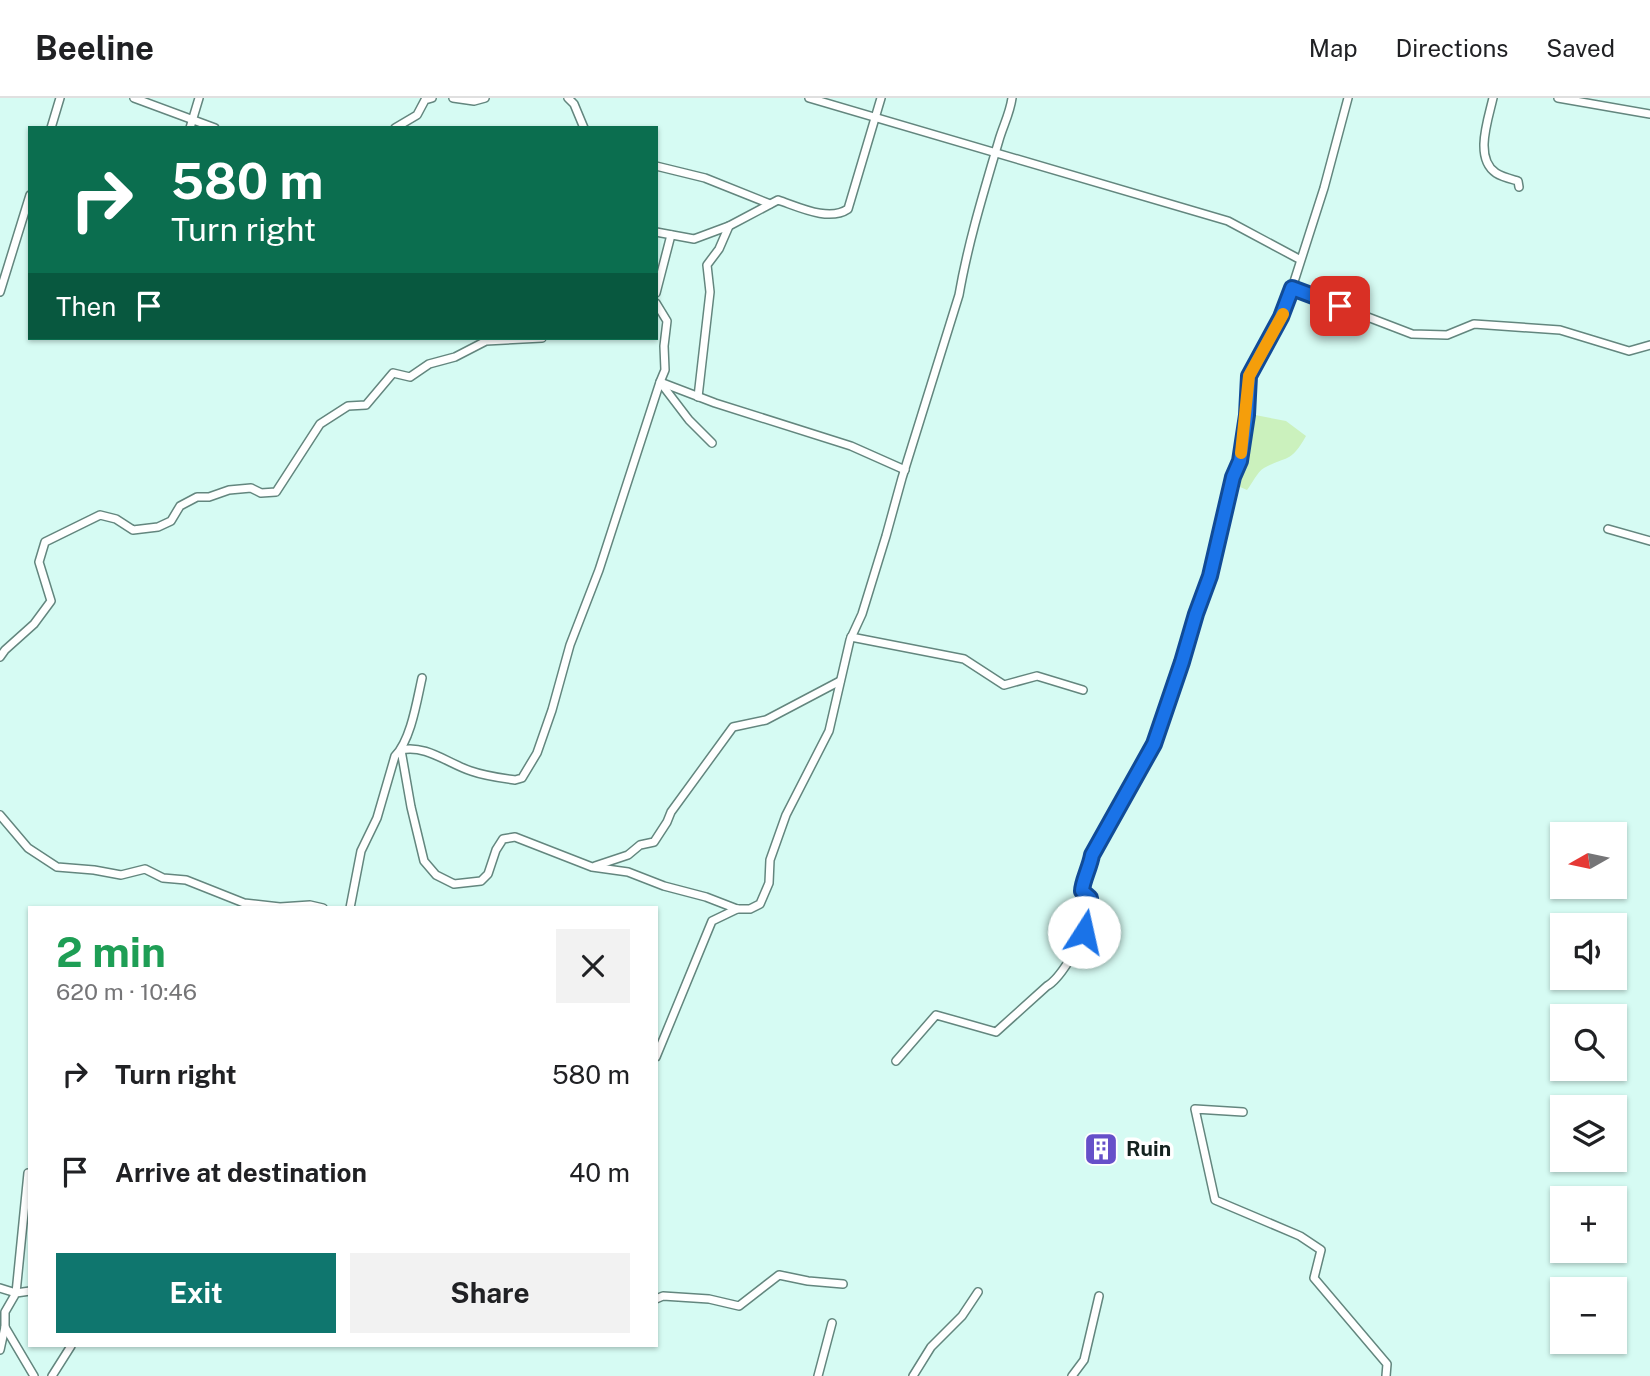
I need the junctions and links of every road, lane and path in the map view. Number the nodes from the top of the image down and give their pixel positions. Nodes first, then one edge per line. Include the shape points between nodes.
1 (60, 98) edge
2 (134, 98) edge
3 (200, 98) edge
4 (419, 98) edge
5 (432, 98) edge
6 (453, 98) edge
7 (485, 98) edge
8 (568, 98) edge
9 (809, 98) edge
10 (881, 98) edge
11 (1012, 98) edge
12 (1348, 98) edge
13 (1493, 98) edge
14 (1558, 98) edge
15 (421, 108) junction
16 (1650, 114) edge
17 (874, 118) junction
18 (191, 124) edge
19 (52, 126) edge
20 (398, 126) edge
21 (583, 126) edge
22 (996, 153) junction
23 (658, 166) edge
24 (1518, 187) dead end
25 (28, 201) edge
26 (770, 204) junction
27 (729, 226) junction
28 (658, 232) edge
29 (671, 235) junction
30 (1300, 259) junction
31 (658, 285) edge
32 (1292, 288) junction
33 (0, 292) edge
34 (658, 306) edge
35 (505, 340) edge
36 (1650, 345) edge
37 (660, 382) junction
38 (698, 397) junction
39 (712, 443) dead end
40 (905, 470) junction
41 (1608, 529) dead end
42 (1650, 541) edge
43 (851, 637) junction
44 (0, 657) edge
45 (422, 678) dead end
46 (840, 681) junction
47 (1083, 690) dead end
48 (401, 750) junction
49 (0, 815) edge
50 (592, 867) junction
51 (271, 906) edge
52 (290, 906) edge
53 (308, 906) edge
54 (350, 906) edge
55 (737, 909) junction
56 (658, 1052) edge
57 (896, 1060) dead end
58 (1243, 1112) dead end
59 (28, 1173) dead end
60 (843, 1284) dead end
61 (0, 1288) edge
62 (28, 1291) edge
63 (978, 1292) dead end
64 (16, 1293) junction
65 (1099, 1296) dead end
66 (658, 1298) edge
67 (832, 1323) dead end
68 (5, 1327) junction
69 (70, 1347) edge
70 (0, 1350) edge
71 (34, 1376) edge
72 (51, 1376) edge
73 (818, 1376) edge
74 (913, 1376) edge
75 (1072, 1376) edge
76 (1386, 1376) edge

1 - 19 street
2 - 18 street
3 - 18 street
4 - 15 street
5 - 15 street
6 - 7 street via 474,102
8 - 21 street
9 - 17 street
10 - 17 street
11 - 22 street
12 - 30 street
13 - 24 street via 1484,146 1487,164 1518,181
14 - 16 street
15 - 20 street
17 - 22 street
17 - 26 street via 848,209 840,214 812,212 778,200
22 - 30 street via 1228,221
22 - 40 street via 959,295
23 - 26 street via 705,178
25 - 33 street
26 - 27 street
27 - 29 street via 694,239
27 - 38 street via 707,265 710,292
28 - 29 street
29 - 31 street
30 - 32 street
32 - 36 street via 1412,334 1447,335 1474,324 1560,330 1629,351
32 - 57 street via 1249,376 1240,461 1210,576 1154,744 1092,855 1082,884 1090,898 1086,923 1073,954 1054,982 996,1032 936,1015
34 - 37 street via 667,321 665,370
35 - 44 street via 486,341 429,364 410,377 393,373 366,405 348,406 320,424 276,492 251,488 197,497 158,527 133,530 100,515 45,542 38,562 51,601
37 - 38 street
37 - 39 street
37 - 48 street via 600,570 528,770 515,780 471,771 417,750
38 - 40 street via 851,446
40 - 43 street
41 - 42 street
43 - 46 street
43 - 47 street via 964,659 1004,685 1037,676
45 - 48 street
46 - 50 street via 766,720 733,727 654,842
46 - 55 street via 829,731 786,815 760,904
48 - 50 street via 424,861 436,875 454,884 481,881 503,839 515,837
48 - 54 street via 361,851
49 - 51 street via 29,848 57,867 121,875 145,869 244,903
50 - 55 street via 628,872
52 - 53 street
55 - 56 street via 712,921
58 - 76 street via 1195,1109 1215,1200 1300,1236 1321,1250 1314,1278 1387,1364
59 - 64 street
60 - 66 street via 779,1275 739,1306 709,1299
61 - 64 street
62 - 64 street
63 - 74 street via 962,1316 930,1347
64 - 68 street via 5,1312
65 - 75 street via 1084,1360
67 - 73 street
68 - 70 street
68 - 71 street
69 - 72 street

